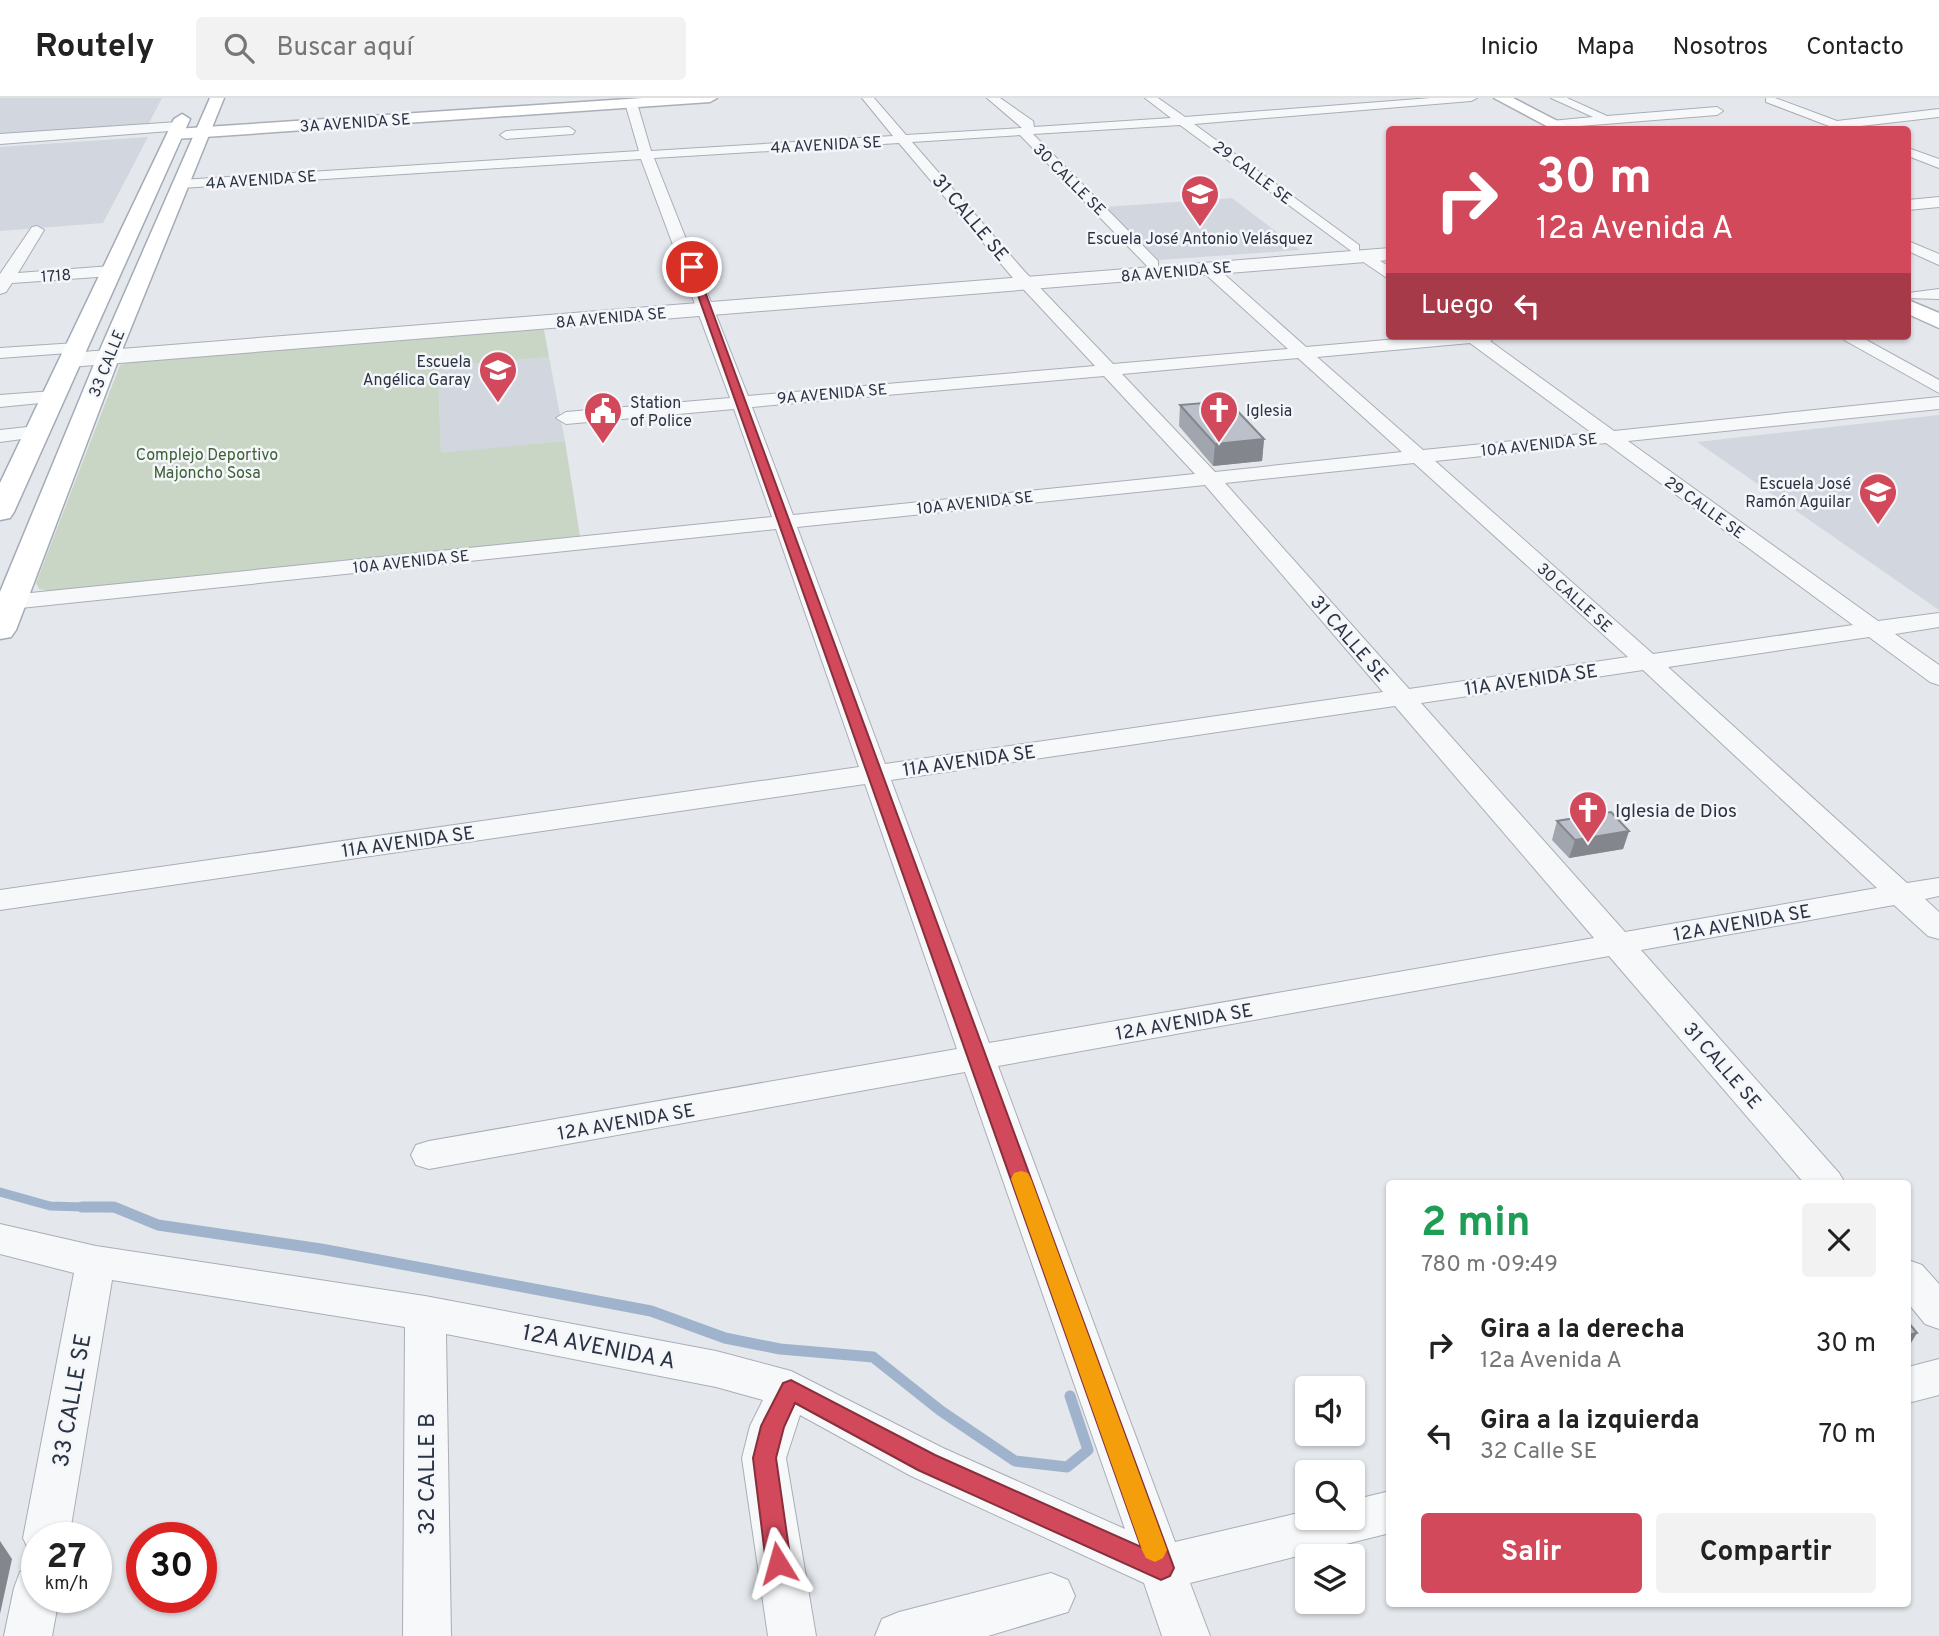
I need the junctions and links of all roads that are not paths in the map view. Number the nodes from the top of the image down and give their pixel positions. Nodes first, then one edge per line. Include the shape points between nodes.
1 (191, 98) edge
2 (217, 98) edge
3 (709, 98) edge
4 (868, 98) edge
5 (993, 98) edge
6 (1151, 98) edge
7 (1471, 98) edge
8 (1484, 98) edge
9 (1501, 98) edge
10 (1557, 98) edge
11 (1770, 100) dead end
12 (631, 101) edge
13 (1889, 107) dead end
14 (1717, 111) dead end
15 (1939, 113) edge
16 (1914, 116) junction
17 (1611, 119) junction
18 (1186, 121) junction
19 (1939, 124) edge
20 (1552, 126) edge
21 (1553, 126) edge
22 (1569, 126) edge
23 (1628, 126) edge
24 (1834, 126) edge
25 (1852, 126) edge
26 (206, 128) junction
27 (176, 131) junction
28 (569, 131) dead end
29 (1028, 132) junction
30 (506, 135) dead end
31 (0, 139) edge
32 (905, 139) junction
33 (0, 145) edge
34 (1939, 150) edge
35 (1911, 153) edge
36 (1911, 154) edge
37 (646, 155) junction
38 (1939, 164) edge
39 (181, 184) junction
40 (1939, 202) edge
41 (1911, 205) edge
42 (1939, 211) edge
43 (1911, 214) edge
44 (37, 230) dead end
45 (1386, 247) edge
46 (1911, 247) edge
47 (1359, 252) junction
48 (1386, 254) edge
49 (1939, 260) edge
50 (1153, 264) junction
51 (1209, 269) junction
52 (111, 271) junction
53 (1386, 272) edge
54 (1023, 279) junction
55 (2, 282) edge
56 (1939, 294) edge
57 (1911, 298) edge
58 (1911, 298) edge
59 (1911, 299) edge
60 (706, 304) junction
61 (1939, 308) edge
62 (1939, 321) edge
63 (1438, 340) edge
64 (1484, 340) edge
65 (1853, 340) edge
66 (111, 351) junction
67 (0, 353) edge
68 (1305, 353) junction
69 (73, 354) junction
70 (0, 366) edge
71 (1110, 370) junction
72 (1939, 387) edge
73 (53, 397) junction
74 (0, 401) edge
75 (741, 402) junction
76 (1939, 403) edge
77 (566, 418) dead end
78 (37, 432) junction
79 (0, 436) edge
80 (1608, 437) junction
81 (1418, 457) junction
82 (9, 474) edge
83 (1209, 478) junction
84 (0, 512) edge
85 (784, 522) junction
86 (11, 602) junction
87 (1939, 620) edge
88 (0, 630) edge
89 (1874, 630) junction
90 (1648, 662) junction
91 (1939, 677) edge
92 (1402, 698) junction
93 (875, 774) junction
94 (1939, 887) edge
95 (1901, 894) junction
96 (0, 900) edge
97 (1939, 929) edge
98 (1618, 944) junction
99 (978, 1058) junction
100 (429, 1155) dead end
101 (1823, 1180) edge
102 (0, 1239) edge
103 (96, 1262) junction
104 (1911, 1279) edge
105 (1939, 1312) edge
106 (425, 1313) junction
107 (1939, 1377) edge
108 (1911, 1384) edge
109 (791, 1390) junction
110 (1386, 1513) edge
111 (49, 1522) edge
112 (1161, 1568) junction
113 (1051, 1597) dead end
114 (32, 1613) edge
115 (28, 1636) edge
116 (428, 1636) edge
117 (792, 1636) edge
118 (899, 1636) edge
119 (1186, 1636) edge

1 - 27 main road, 33 CALLE
2 - 26 main road, 33 CALLE
3 - 12 main road, 3A AVENIDA SE
4 - 32 street, 31 CALLE SE
5 - 29 street, 30 CALLE SE via 1029,124
6 - 18 street, 29 CALLE SE
7 - 18 street, 4A AVENIDA SE
8 - 20 main road
9 - 21 main road
10 - 17 street
11 - 24 street
12 - 26 main road, 3A AVENIDA SE
12 - 37 street
13 - 16 street
14 - 17 street
15 - 16 street
16 - 19 street
16 - 25 street
17 - 22 street
17 - 23 street
18 - 29 street, 4A AVENIDA SE
18 - 47 street, 29 CALLE SE
26 - 27 main road, 3A AVENIDA SE
26 - 39 main road, 33 CALLE
27 - 31 street, 3A AVENIDA SE
27 - 33 street, 3A AVENIDA SE
27 - 52 main road, 33 CALLE
28 - 30 street
29 - 32 street, 4A AVENIDA SE
29 - 50 street, 30 CALLE SE via 1026,136
32 - 37 street, 4A AVENIDA SE
32 - 54 street, 31 CALLE SE
34 - 35 street
36 - 38 street
37 - 39 street, 4A AVENIDA SE
37 - 60 street
39 - 66 main road, 33 CALLE
40 - 41 street
42 - 43 street
44 - 55 street
45 - 47 street, 8A AVENIDA SE
46 - 49 street
47 - 48 street, 8A AVENIDA SE
47 - 50 street, 8A AVENIDA SE
47 - 51 street, 8A AVENIDA SE
47 - 53 street, 29 CALLE SE
50 - 54 street, 8A AVENIDA SE
51 - 54 street, 8A AVENIDA SE
51 - 68 street, 30 CALLE SE
52 - 55 street, 1718
52 - 69 main road, 33 CALLE
54 - 60 street, 8A AVENIDA SE
54 - 71 street, 31 CALLE SE
56 - 57 street
58 - 61 main road
59 - 62 main road
60 - 66 street, 8A AVENIDA SE
60 - 75 street
63 - 68 street
64 - 80 street, 29 CALLE SE
65 - 72 street
66 - 69 street, 8A AVENIDA SE
66 - 86 main road, 33 CALLE
67 - 69 street, 8A AVENIDA SE
68 - 71 street
68 - 81 street, 30 CALLE SE
69 - 70 street, 8A AVENIDA SE
69 - 73 main road, 33 CALLE
71 - 75 street, 9A AVENIDA SE
71 - 83 street, 31 CALLE SE
73 - 74 street
73 - 78 main road, 33 CALLE
75 - 77 street, 9A AVENIDA SE
75 - 85 street
76 - 80 street, 10A AVENIDA SE
78 - 79 street
78 - 82 main road, 33 CALLE
80 - 81 street, 10A AVENIDA SE
80 - 89 street, 29 CALLE SE
81 - 83 street, 10A AVENIDA SE
81 - 90 street, 30 CALLE SE
82 - 84 main road, 33 CALLE
83 - 85 street, 10A AVENIDA SE
83 - 92 street, 31 CALLE SE
85 - 86 street, 10A AVENIDA SE
85 - 93 street
86 - 88 main road, 33 CALLE
87 - 89 street, 11A AVENIDA SE
89 - 90 street, 11A AVENIDA SE
89 - 91 street, 29 CALLE SE
90 - 92 street, 11A AVENIDA SE
90 - 95 street, 30 CALLE SE
92 - 93 street, 11A AVENIDA SE
92 - 98 street, 31 CALLE SE
93 - 96 street, 11A AVENIDA SE
93 - 99 street
94 - 95 street, 12A AVENIDA SE
95 - 97 street, 30 CALLE SE
95 - 98 street, 12A AVENIDA SE
98 - 99 street, 12A AVENIDA SE
98 - 101 street, 31 CALLE SE
99 - 100 street, 12A AVENIDA SE
99 - 112 street
102 - 103 street, 12A AVENIDA A
103 - 106 street, 12A AVENIDA A
103 - 111 street, 33 CALLE SE
104 - 105 street
106 - 109 street, 12A AVENIDA A via 716,1369
106 - 116 street, 32 CALLE B
107 - 108 street
109 - 112 street, 12A AVENIDA A via 927,1462
109 - 117 street via 772,1426 764,1458
110 - 112 street
112 - 119 street
113 - 118 street
114 - 115 street

